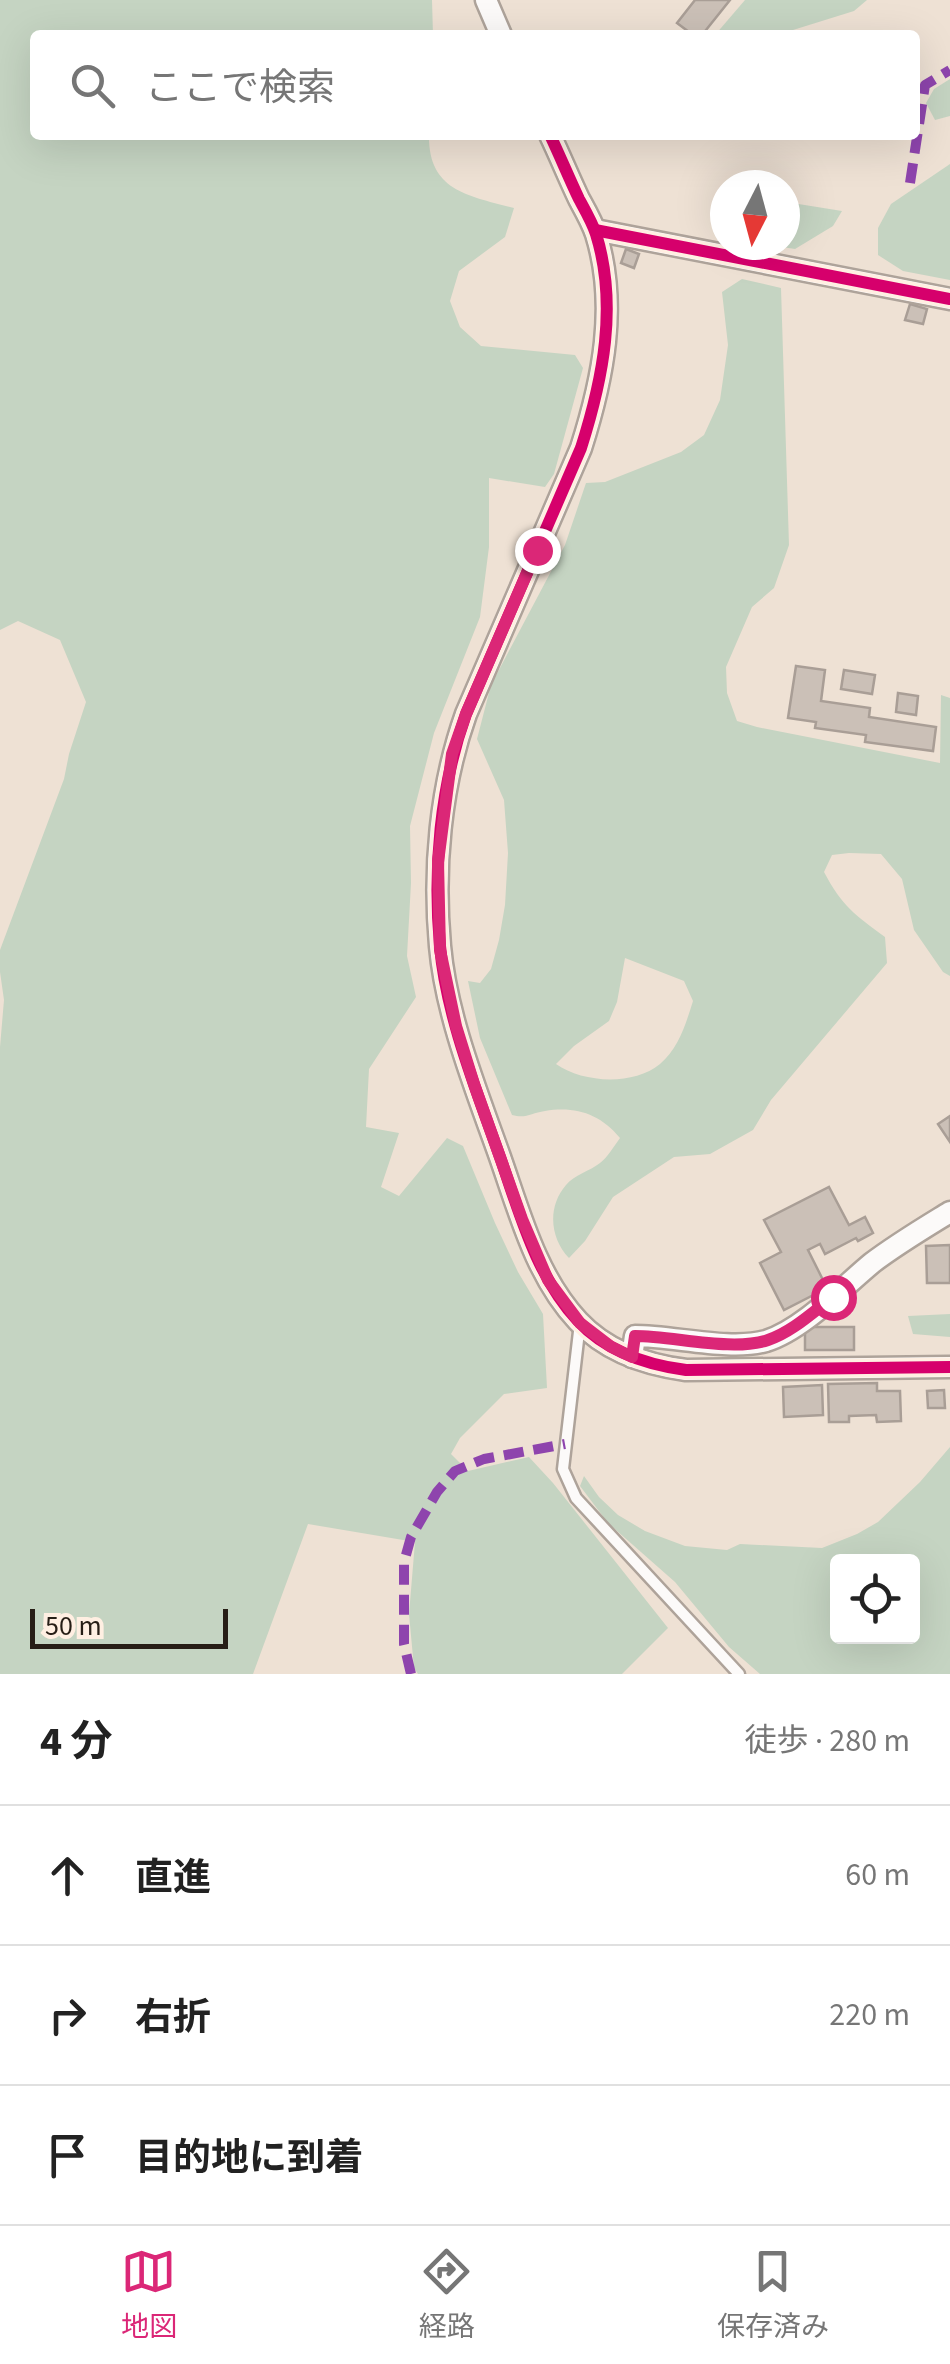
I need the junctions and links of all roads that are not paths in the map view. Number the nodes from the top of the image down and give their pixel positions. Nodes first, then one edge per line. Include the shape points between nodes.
1 (486, 0) edge
2 (499, 30) edge
3 (552, 140) edge
4 (595, 230) junction
5 (950, 299) edge
6 (950, 1212) edge
7 (580, 1323) junction
8 (632, 1357) junction
9 (950, 1367) edge
10 (739, 1674) edge

1 - 2 street
3 - 4 street
4 - 5 street
4 - 7 street via 606,309 600,382 581,448 452,754 438,862 440,950 456,1026 522,1219 548,1280
6 - 8 street via 785,1332 738,1344 635,1336
7 - 8 street
7 - 10 lane via 563,1469 576,1498
8 - 9 street via 686,1370

